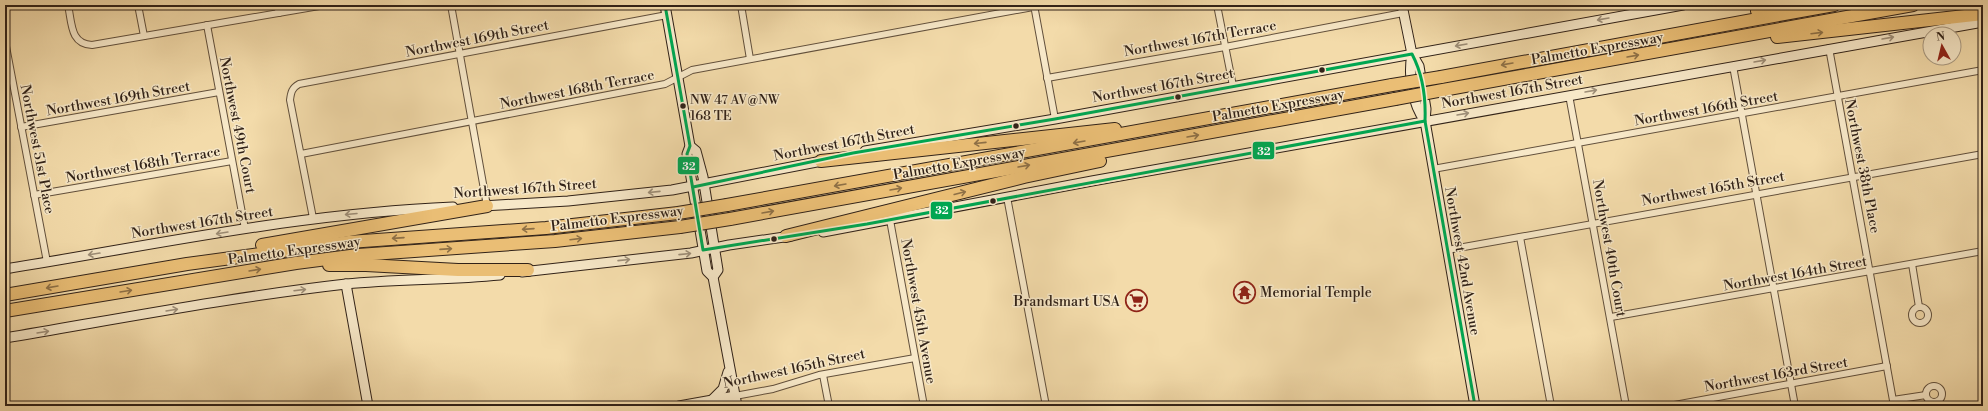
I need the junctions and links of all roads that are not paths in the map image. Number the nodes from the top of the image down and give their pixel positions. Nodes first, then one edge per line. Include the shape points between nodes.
1 (68, 5) edge
2 (138, 5) edge
3 (277, 5) edge
4 (326, 5) edge
5 (451, 5) edge
6 (665, 5) edge
7 (742, 5) edge
8 (1044, 5) edge
9 (1217, 5) edge
10 (1683, 5) edge
11 (1785, 5) edge
12 (1834, 5) edge
13 (1913, 5) edge
14 (1034, 6) edge
15 (1656, 7) edge
16 (1403, 9) edge
17 (279, 13) junction
18 (1983, 14) edge
19 (666, 15) junction
20 (1983, 22) edge
21 (207, 25) junction
22 (1690, 31) junction
23 (144, 36) junction
24 (1736, 38) junction
25 (5, 41) edge
26 (1225, 47) junction
27 (1829, 48) junction
28 (459, 54) junction
29 (1412, 54) junction
30 (750, 59) junction
31 (1733, 66) junction
32 (1983, 70) edge
33 (677, 77) junction
34 (1047, 78) junction
35 (1233, 86) junction
36 (219, 92) junction
37 (1569, 95) junction
38 (1838, 96) junction
39 (1742, 114) junction
40 (1055, 119) junction
41 (1425, 121) junction
42 (472, 122) junction
43 (21, 127) junction
44 (1158, 128) junction
45 (1173, 139) junction
46 (1578, 142) junction
47 (690, 146) junction
48 (301, 154) junction
49 (1983, 154) edge
50 (232, 161) junction
51 (821, 161) junction
52 (1433, 169) junction
53 (1853, 177) junction
54 (704, 184) junction
55 (693, 187) junction
56 (34, 195) junction
57 (1756, 195) junction
58 (1007, 197) junction
59 (487, 206) junction
60 (312, 218) junction
61 (890, 220) junction
62 (1594, 223) junction
63 (245, 229) junction
64 (786, 236) junction
65 (1520, 237) junction
66 (715, 248) junction
67 (703, 250) junction
68 (1447, 250) junction
69 (1983, 251) edge
70 (47, 262) junction
71 (296, 263) junction
72 (187, 264) junction
73 (1912, 264) junction
74 (5, 268) edge
75 (528, 270) junction
76 (1871, 271) junction
77 (713, 277) junction
78 (346, 284) junction
79 (1773, 289) junction
80 (5, 295) edge
81 (1918, 306) dead end
82 (5, 311) edge
83 (1611, 317) junction
84 (5, 338) edge
85 (915, 358) junction
86 (729, 364) junction
87 (1887, 366) junction
88 (823, 375) junction
89 (1791, 384) junction
90 (1926, 395) dead end
91 (735, 396) junction
92 (1709, 399) junction
93 (712, 400) junction
94 (1893, 403) edge
95 (368, 406) edge
96 (679, 406) edge
97 (737, 406) edge
98 (829, 406) edge
99 (924, 406) edge
100 (1046, 406) edge
101 (1475, 406) edge
102 (1551, 406) edge
103 (1626, 406) edge
104 (1669, 406) edge
105 (1710, 406) edge
106 (1795, 406) edge

1 - 23 street via 74,35 78,42 85,45 92,46
2 - 23 street
3 - 17 street
4 - 17 street
5 - 28 street
6 - 19 street
7 - 30 street
8 - 14 street, Northwest 168th Terrace
9 - 26 street
10 - 15 street, Northwest 167th Street
11 - 22 highway
12 - 22 highway, Palmetto Expressway
13 - 24 highway, Palmetto Expressway
14 - 30 street, Northwest 168th Terrace
14 - 34 street
15 -> 29 street, Northwest 167th Street
16 - 26 street, Northwest 167th Terrace
16 - 29 street, Northwest 42nd Avenue
17 - 21 street
24 -> 18 highway via 1787,37
19 - 28 street, Northwest 169th Street
19 - 33 street
27 -> 20 street, Northwest 167th Street
21 - 23 street
21 - 36 street, Northwest 49th Court
22 -> 44 highway, Palmetto Expressway, bridge
45 -> 24 highway, Palmetto Expressway, bridge
25 - 43 street, Northwest 51st Place
26 - 34 street, Northwest 167th Terrace
26 - 35 street
31 -> 27 street, Northwest 167th Street
27 - 38 street, Northwest 38th Place
28 - 42 street
28 - 48 street, Northwest 169th Street via 299,84 293,88 290,100
29 - 35 street, Northwest 167th Street
29 - 41 street, Northwest 42nd Avenue via 1409,67 1417,111
30 - 33 street, Northwest 168th Terrace via 692,70
37 -> 31 street, Northwest 167th Street
31 - 39 street
32 - 38 street, Northwest 166th Street
33 - 42 street, Northwest 168th Terrace via 665,84
33 - 47 street
34 - 40 street
35 - 40 street, Northwest 167th Street
36 - 43 street, Northwest 169th Street
36 - 50 street, Northwest 49th Court
41 -> 37 street, Northwest 167th Street
37 - 46 street, Northwest 40th Court
38 - 39 street, Northwest 166th Street
38 - 53 street, Northwest 38th Place
39 - 46 street, Northwest 166th Street
39 - 57 street
40 - 51 street, Northwest 167th Street via 853,153
41 - 52 street, Northwest 42nd Avenue
41 - 58 street, Northwest 167th Street
42 - 48 street, Northwest 168th Terrace
42 - 59 street
43 - 56 street, Northwest 51st Place
44 -> 51 highway via 1110,129
44 -> 72 highway, Palmetto Expressway, bridge via 678,213 546,228 349,242
64 -> 45 highway via 1024,177 1133,154
71 -> 45 highway, Palmetto Expressway, bridge via 358,255 555,241 680,227
46 - 52 street, Northwest 166th Street
46 - 62 street, Northwest 40th Court
47 - 54 street via 696,151
47 - 55 street via 688,154
48 - 60 street
49 - 53 street, Northwest 165th Street
50 - 56 street, Northwest 168th Terrace
50 - 63 street, Northwest 49th Court
51 - 54 street, Northwest 167th Street
52 - 68 street, Northwest 42nd Avenue
53 - 57 street, Northwest 165th Street
53 - 76 street, Northwest 38th Place
54 - 55 street, Northwest 167th Street
54 - 66 street
55 -> 59 street, Northwest 167th Street via 568,201
55 - 67 street
56 - 70 street, Northwest 51st Place
57 - 62 street, Northwest 165th Street
57 - 79 street
58 - 61 street, Northwest 167th Street
58 - 100 street
59 -> 60 street, Northwest 167th Street via 412,209
59 - 72 highway via 228,251
60 - 63 street, Northwest 167th Street
61 - 64 street, Northwest 167th Street via 820,233
61 - 85 street, Northwest 45th Avenue
62 - 65 street, Northwest 165th Street
62 - 83 street, Northwest 40th Court
63 -> 70 street, Northwest 167th Street
64 - 66 street, Northwest 167th Street
65 - 68 street, Northwest 165th Street
65 - 102 street
66 - 67 street, Northwest 167th Street
66 - 77 street via 718,270
75 -> 67 street
67 - 77 street via 707,271
68 - 101 street, Northwest 42nd Avenue
69 - 73 street, Northwest 164th Street
70 - 74 street, Northwest 167th Street
71 - 75 highway via 458,270
82 -> 71 highway, Palmetto Expressway
72 -> 80 highway, Palmetto Expressway
73 - 76 street, Northwest 164th Street
73 - 81 street
75 - 78 street via 485,276
76 - 79 street, Northwest 164th Street
76 - 87 street, Northwest 38th Place
77 - 86 street
84 -> 78 street via 270,294
78 - 95 street
79 - 83 street, Northwest 164th Street
79 - 89 street
83 - 103 street, Northwest 40th Court
85 - 88 street, Northwest 165th Street
85 - 99 street, Northwest 45th Avenue
86 - 91 street
86 - 93 street via 723,389
87 - 89 street, Northwest 163rd Street
87 - 94 street, Northwest 38th Place
88 - 91 street, Northwest 165th Street via 773,389
88 - 98 street
89 - 92 street, Northwest 163rd Street
89 - 106 street
90 - 94 street
91 - 93 street, Northwest 165th Street
91 - 97 street
92 - 104 street, Northwest 163rd Street
92 - 105 street
93 - 96 street, Northwest 165th Street

